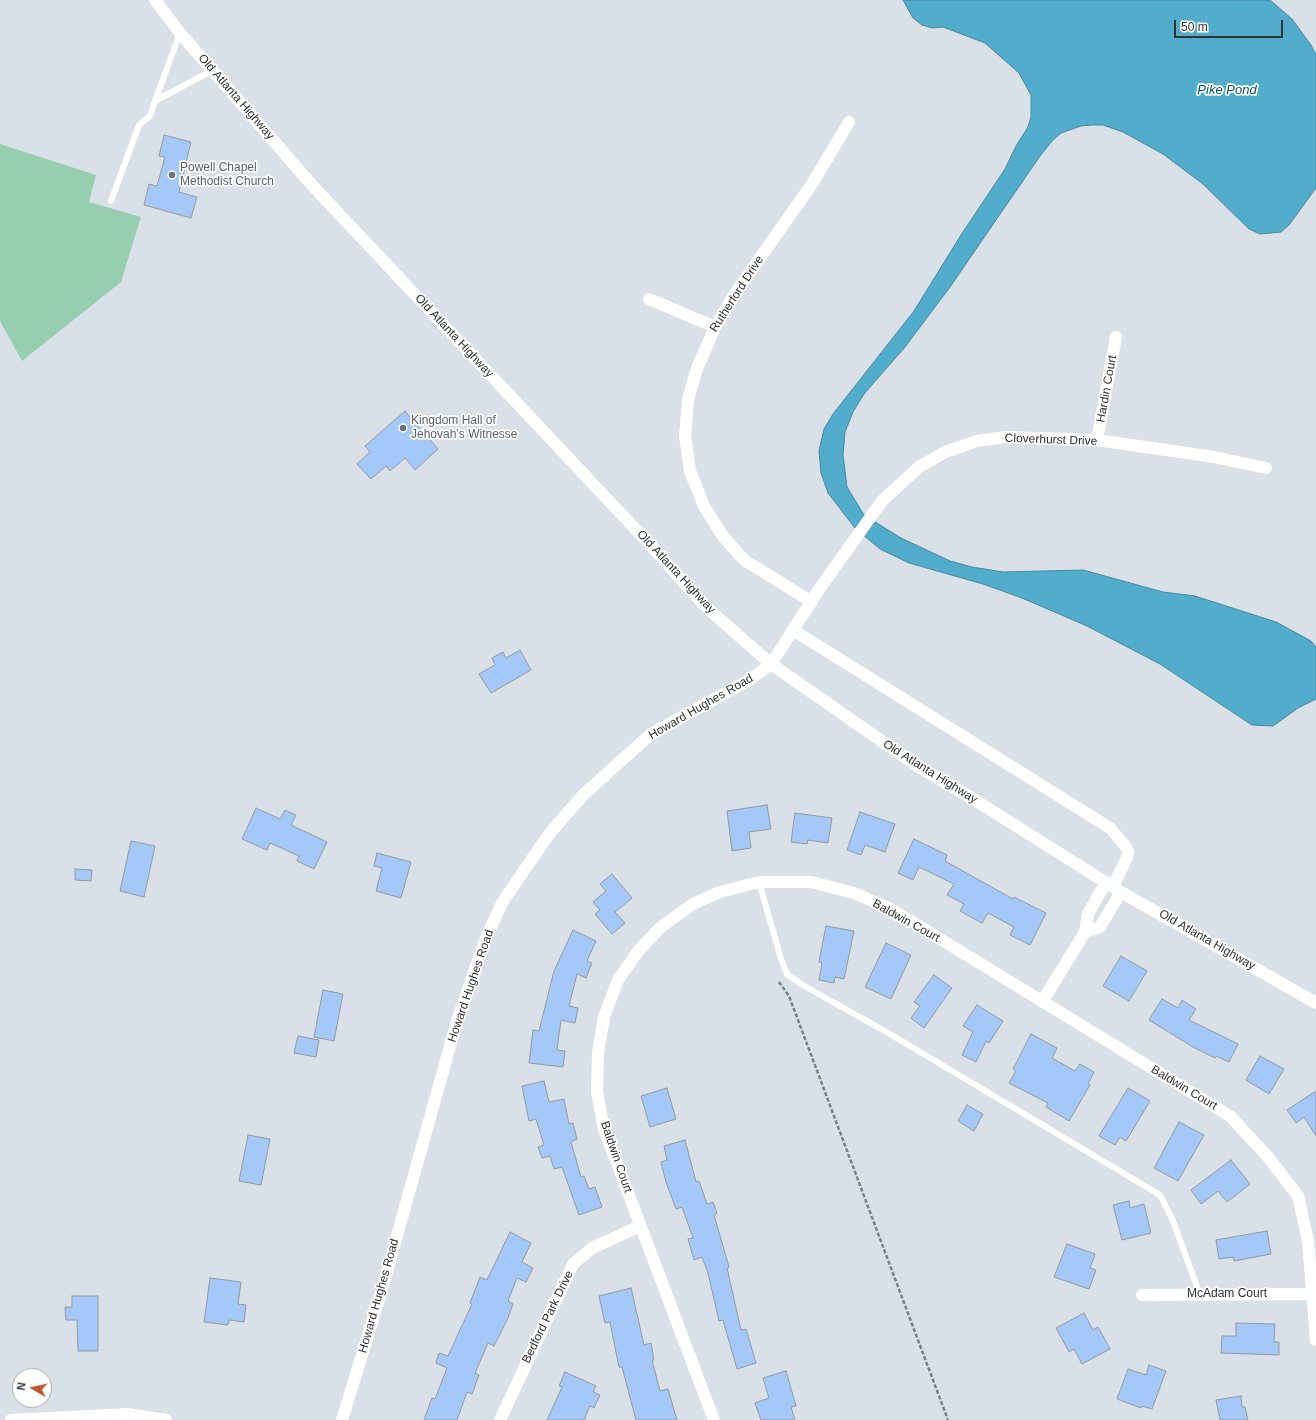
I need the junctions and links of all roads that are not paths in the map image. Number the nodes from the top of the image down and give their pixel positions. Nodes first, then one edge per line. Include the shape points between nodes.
1 (155, 0) edge
2 (180, 33) junction
3 (213, 70) junction
4 (155, 101) junction
5 (849, 122) dead end
6 (111, 201) dead end
7 (649, 299) dead end
8 (715, 327) junction
9 (1116, 337) dead end
10 (1097, 440) junction
11 (1266, 468) dead end
12 (812, 602) junction
13 (794, 630) junction
14 (771, 664) junction
15 (759, 882) junction
16 (1113, 886) junction
17 (1085, 932) junction
18 (1042, 1002) junction
19 (1316, 1003) edge
20 (640, 1226) junction
21 (1312, 1294) junction
22 (1142, 1295) dead end
23 (1200, 1295) junction
24 (1316, 1340) edge
25 (11, 1420) edge
26 (166, 1420) edge
27 (342, 1420) edge
28 (500, 1420) edge
29 (714, 1420) edge

1 - 2 street, Old Atlanta Highway
2 - 3 street, Old Atlanta Highway
2 - 4 lane
3 - 4 lane
3 - 14 street, Old Atlanta Highway via 311,184 641,534 706,607
4 - 6 lane via 150,116 139,125
5 - 8 street, Rutherford Drive via 812,184 734,295
7 - 8 street
8 - 12 street, Rutherford Drive via 696,371 688,400 685,436 690,471 704,506 722,535 744,560
9 - 10 street, Hardin Court
10 - 11 street, Cloverhurst Drive via 1214,457
10 - 12 street, Cloverhurst Drive via 1006,437 977,441 945,452 919,467 882,501
12 - 13 street, Cloverhurst Drive
13 - 14 street, Cloverhurst Drive
13 - 16 street via 1110,828 1128,852
14 - 16 street, Old Atlanta Highway via 919,767
14 - 27 street, Howard Hughes Road via 751,679 651,734 615,764 550,833 502,903 486,938 457,1021 383,1286
15 - 18 street, Baldwin Court via 811,882 854,893 891,909
15 - 20 street, Baldwin Court via 720,892 693,904 661,927 639,950 618,980 604,1017 598,1053 597,1092 604,1129
15 - 23 lane via 787,974 1160,1195 1173,1222
16 - 17 street via 1088,914
16 - 17 street via 1100,927
16 - 19 street, Old Atlanta Highway
17 - 18 street
18 - 21 street, Baldwin Court via 1230,1116 1298,1196 1308,1241
20 - 28 street, Bedford Park Drive via 592,1248 573,1264
20 - 29 street, Baldwin Court
21 - 23 street, McAdam Court
21 - 24 street, Baldwin Court
22 - 23 street, McAdam Court
25 - 26 street via 128,1414

